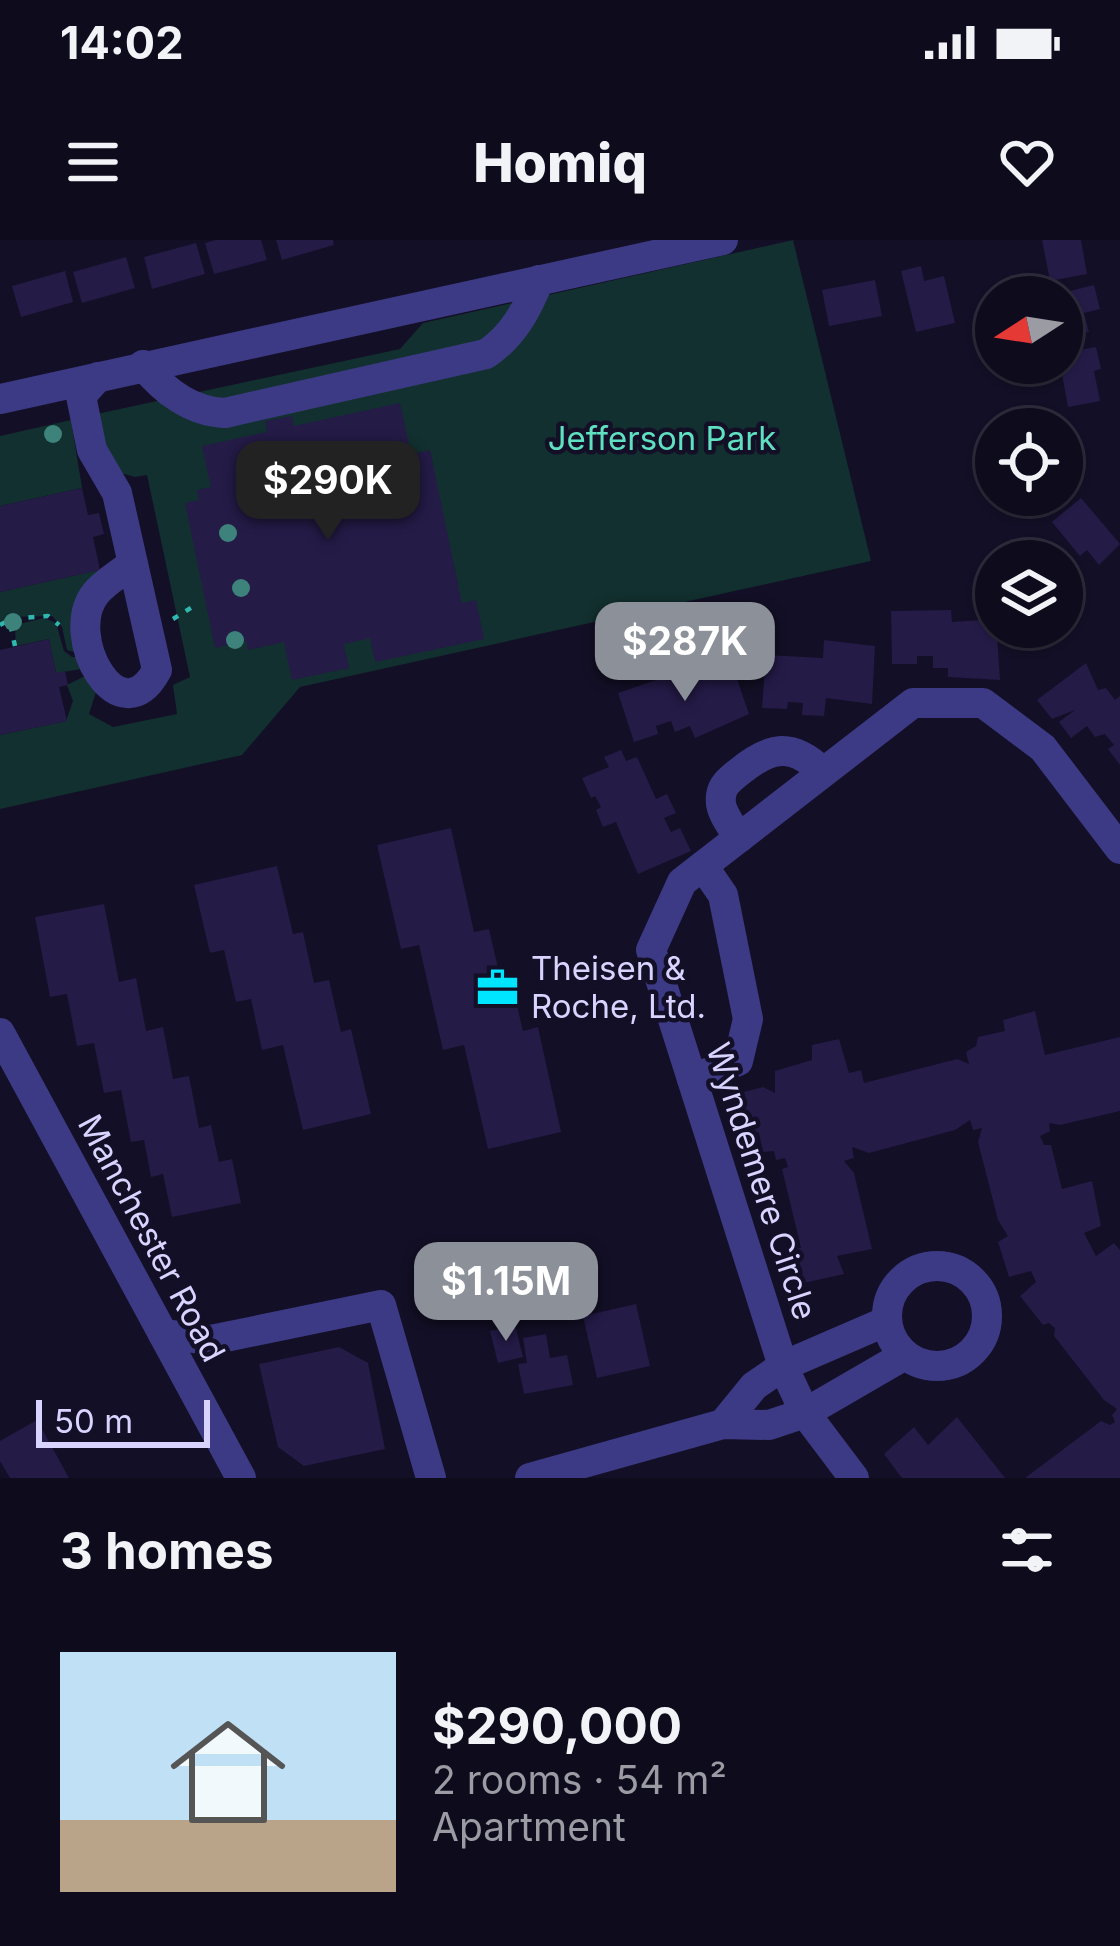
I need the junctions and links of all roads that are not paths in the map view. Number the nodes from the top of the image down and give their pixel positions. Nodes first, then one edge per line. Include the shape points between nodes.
1 (723, 240) edge
2 (539, 280) junction
3 (143, 365) junction
4 (98, 376) junction
5 (0, 399) edge
6 (133, 563) dead end
7 (823, 772) junction
8 (739, 838) junction
9 (1120, 848) edge
10 (704, 866) junction
11 (0, 1033) edge
12 (692, 1079) junction
13 (886, 1321) junction
14 (164, 1334) junction
15 (211, 1340) junction
16 (904, 1355) junction
17 (783, 1366) junction
18 (189, 1380) junction
19 (805, 1414) junction
20 (723, 1424) junction
21 (241, 1478) edge
22 (431, 1478) edge
23 (530, 1478) edge
24 (854, 1478) edge

1 - 2 street
2 - 3 street
2 - 3 street via 505,342 486,355 226,413 203,412
3 - 4 street
4 - 5 street
4 - 6 street via 81,396 85,421 117,493
7 - 8 street, Wyndemere Circle
7 - 8 street via 796,753 761,754 724,784 721,804
7 - 9 street, Wyndemere Circle via 913,703 983,703 1043,748
8 - 10 street, Wyndemere Circle
10 - 12 street, Wyndemere Circle via 682,882 652,950
10 - 12 street via 723,895 748,1018 739,1060
11 - 14 street, Manchester Road
12 - 17 street, Wyndemere Circle
13 - 16 street
13 - 16 street via 888,1301 913,1271 952,1268 981,1292 985,1331 961,1361 922,1364
13 - 17 street
14 - 15 street
14 - 18 street, Manchester Road
15 - 18 street
15 - 22 street via 381,1305
16 - 19 street
17 - 19 street, Wyndemere Circle
17 - 20 street
18 - 21 street, Manchester Road
19 - 20 street via 770,1425
19 - 24 street, Wyndemere Circle
20 - 23 street

